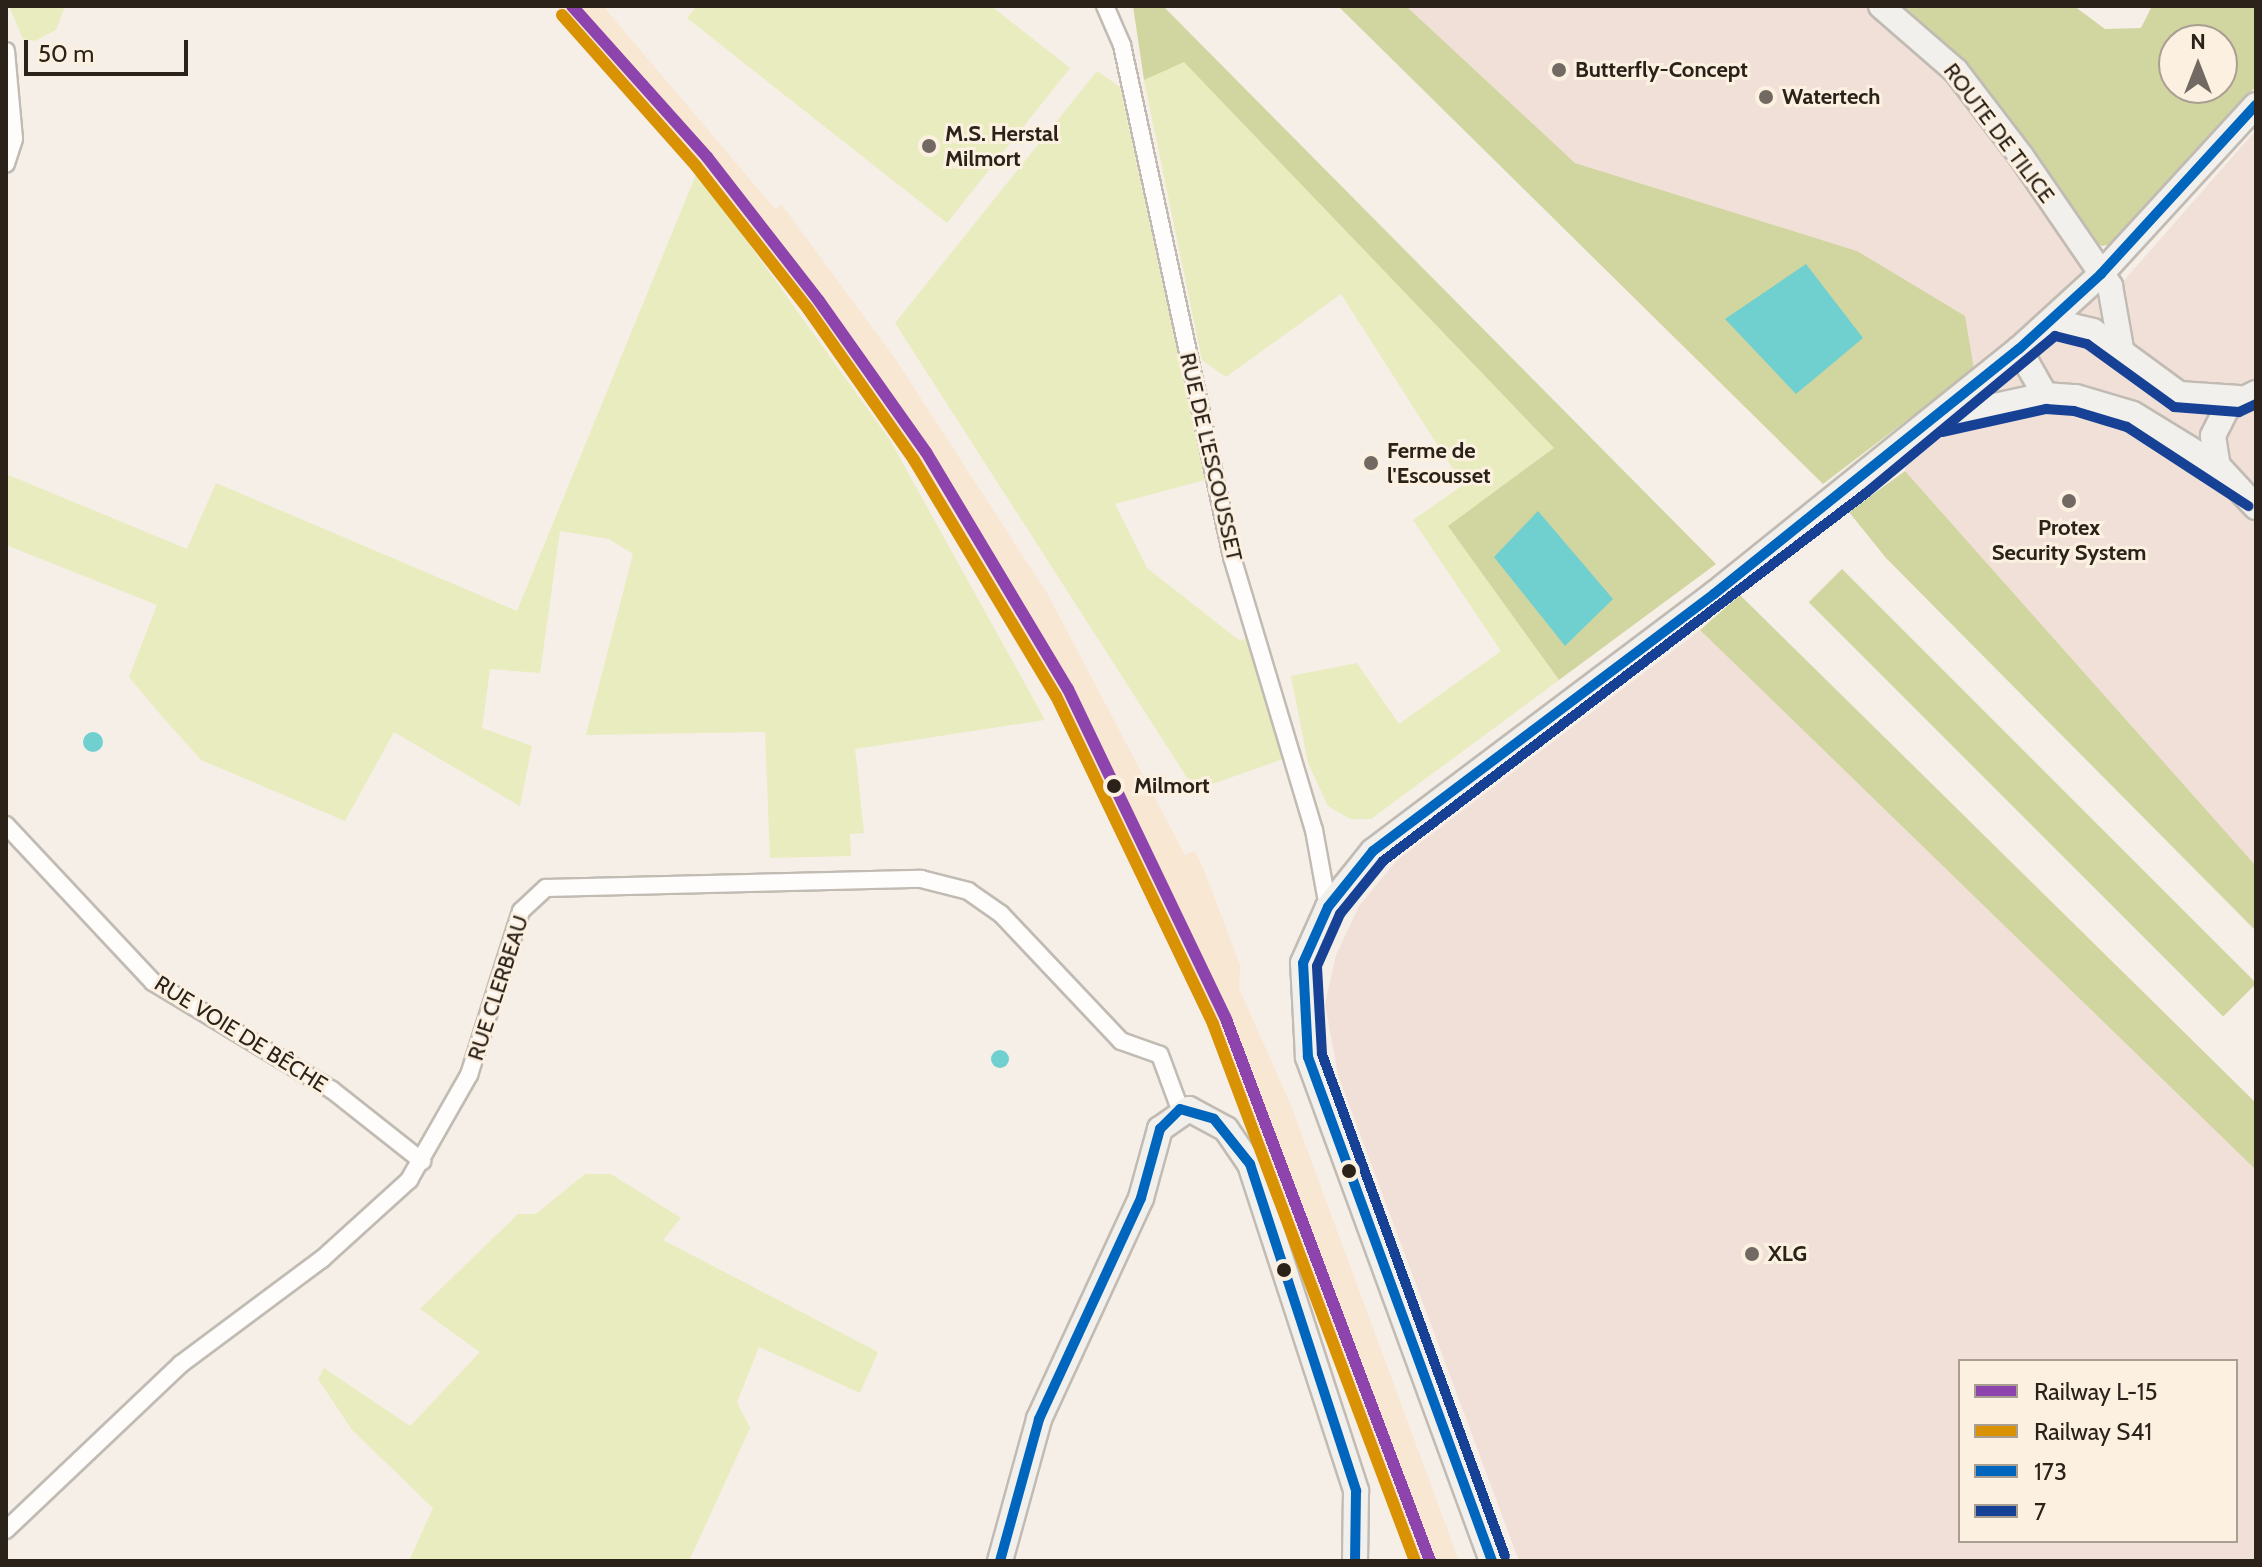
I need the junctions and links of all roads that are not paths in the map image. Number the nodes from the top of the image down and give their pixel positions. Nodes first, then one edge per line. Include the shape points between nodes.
1 (1105, 6) edge
2 (1881, 6) edge
3 (6, 51) edge
4 (2256, 105) edge
5 (6, 164) edge
6 (2101, 274) junction
7 (2051, 321) junction
8 (2019, 349) junction
9 (2122, 354) junction
10 (2251, 393) edge
11 (2045, 395) junction
12 (1933, 419) junction
13 (2218, 466) junction
14 (2251, 496) edge
15 (6, 825) edge
16 (1328, 907) junction
17 (1180, 1109) junction
18 (422, 1161) junction
19 (6, 1530) edge
20 (1000, 1561) edge
21 (1355, 1561) edge
22 (1492, 1561) edge

1 - 16 street, RUE DE L'ESCOUSSET via 1122,45 1232,557 1314,830
2 - 6 street, ROUTE DE TILICE via 1956,71
3 - 5 street via 14,139
4 - 6 street
6 - 7 street
6 - 9 street, ROUTE DE TILICE via 2110,286
7 - 8 street
7 - 9 street via 2093,331
8 - 11 street
8 - 12 street
9 - 10 street via 2179,394
10 - 13 street via 2213,436
11 - 12 street
11 - 13 street via 2133,414
12 - 16 street via 1373,851
13 - 14 street
15 - 18 street, RUE VOIE DE BÊCHE via 153,982 332,1090
16 - 22 street via 1303,963 1308,1057
17 - 18 street, RUE CLERBEAU via 1160,1055 1121,1041 1001,914 968,891 921,879 559,885 533,895 521,911 469,1075
17 - 20 street via 1160,1129 1141,1198 1039,1419
17 - 21 street via 1214,1119 1250,1164 1356,1491
18 - 19 street, RUE CLERBEAU via 379,1212 181,1364

